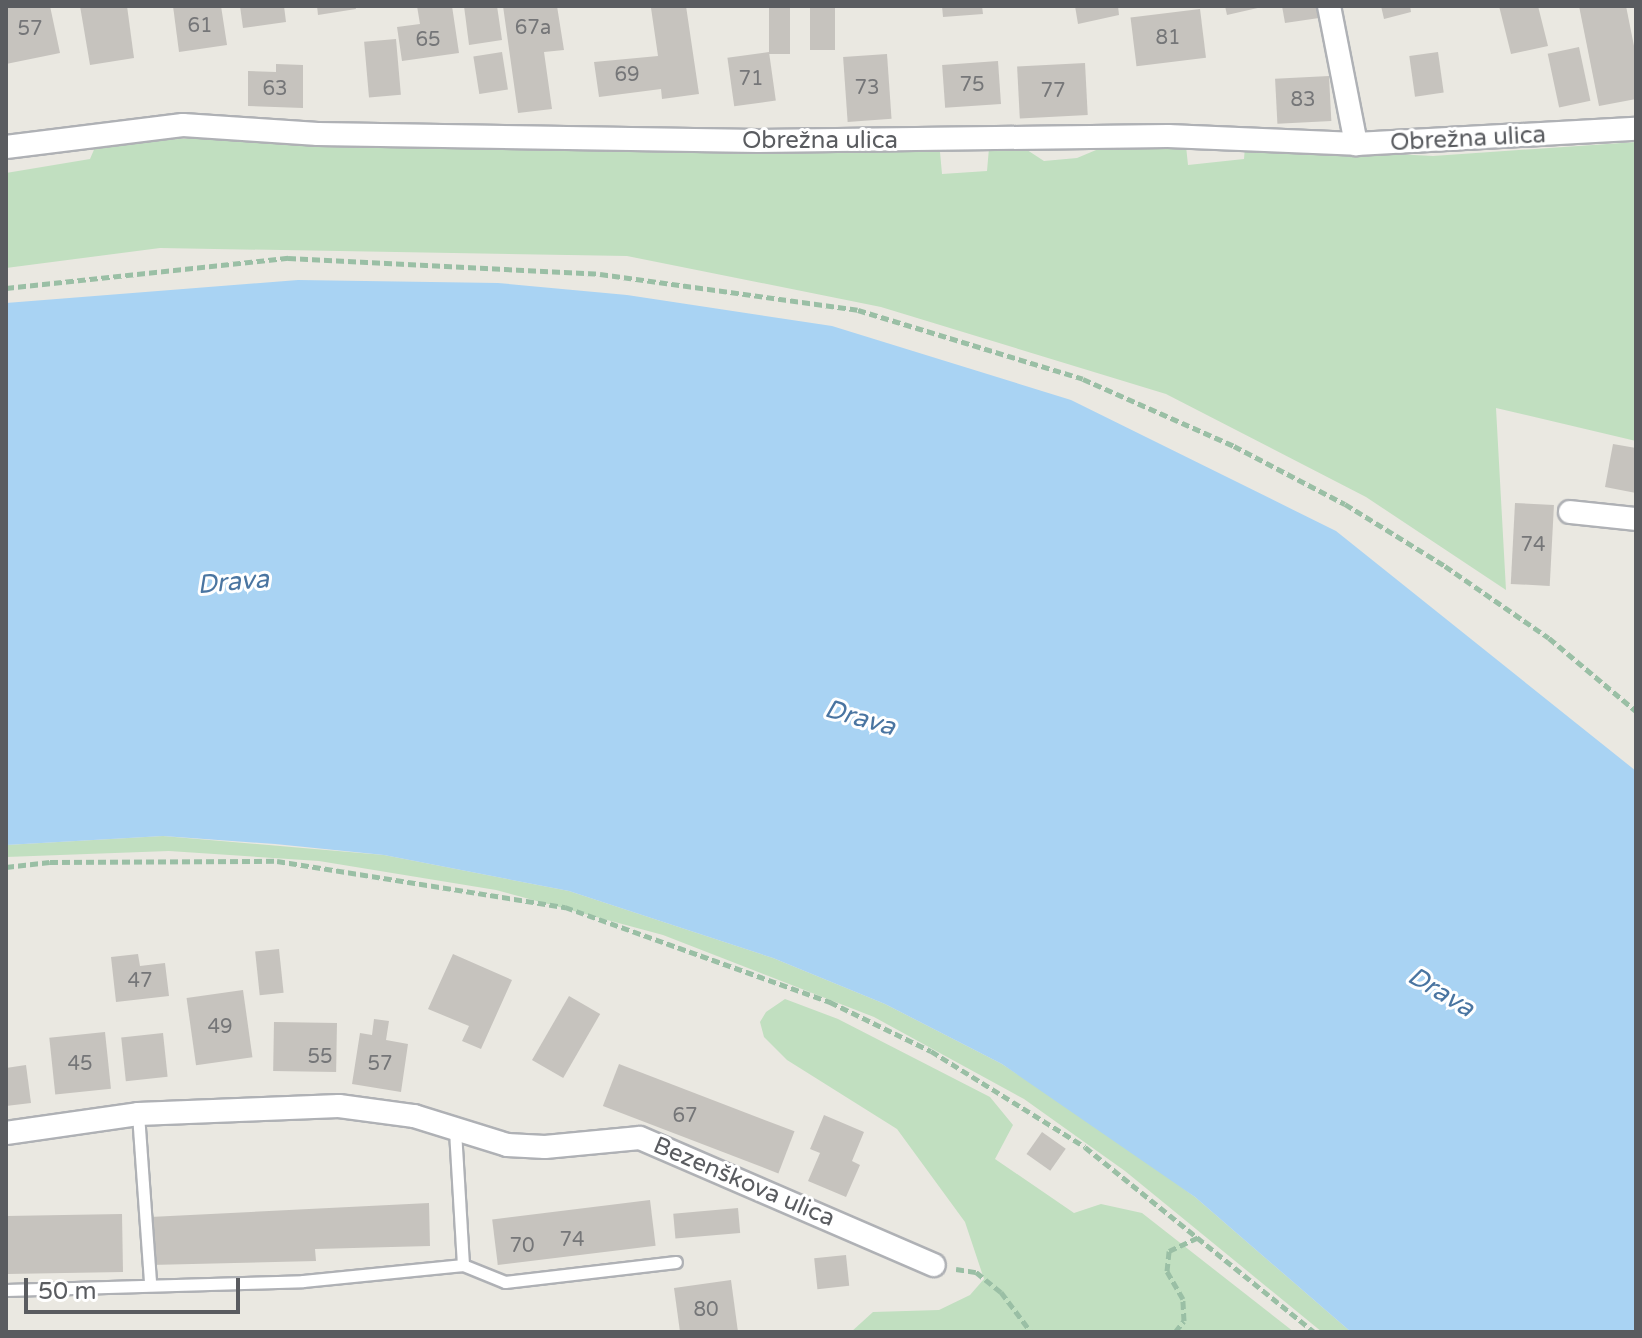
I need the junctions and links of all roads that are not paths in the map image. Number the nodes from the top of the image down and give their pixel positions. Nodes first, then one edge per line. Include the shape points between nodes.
1 (1329, 6) edge
2 (1636, 129) edge
3 (1356, 144) junction
4 (6, 147) edge
5 (1570, 512) dead end
6 (1636, 519) edge
7 (138, 1114) junction
8 (455, 1126) junction
9 (6, 1133) edge
10 (676, 1262) dead end
11 (463, 1265) junction
12 (934, 1265) road end
13 (150, 1282) junction
14 (6, 1290) edge

1 - 3 street
2 - 3 street, Obrežna ulica
3 - 4 street, Obrežna ulica via 1168,136 758,141 318,134 183,125
5 - 6 street
7 - 8 street, Bezenškova ulica via 339,1106
7 - 9 street, Bezenškova ulica
7 - 13 lane
8 - 11 lane
8 - 12 street, Bezenškova ulica via 507,1145 640,1138
10 - 11 lane via 505,1282
11 - 13 lane via 303,1281
13 - 14 lane

